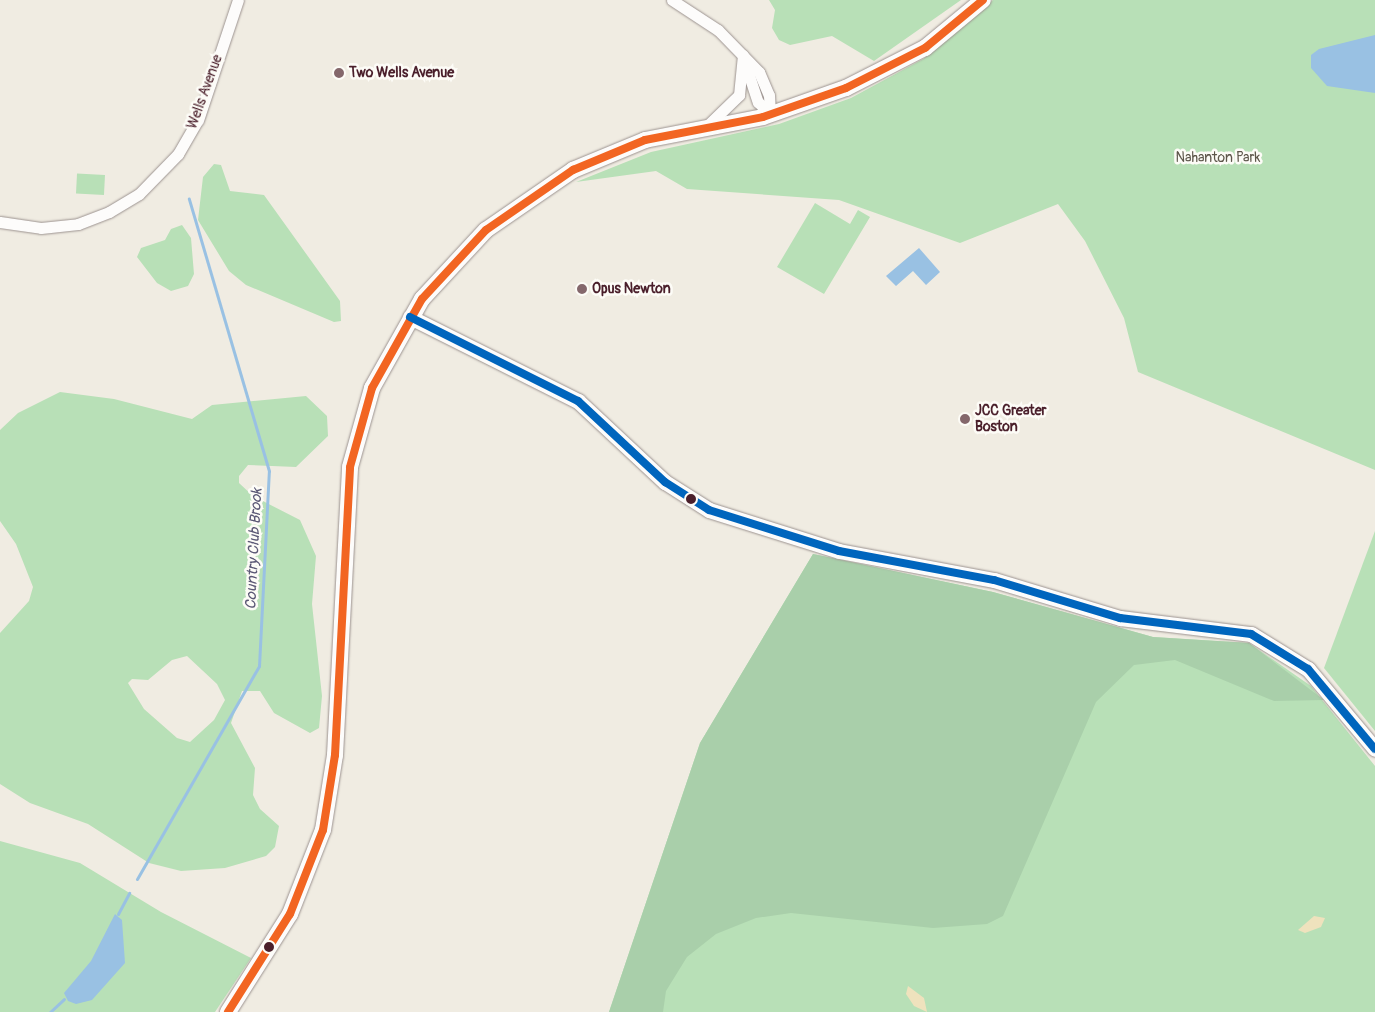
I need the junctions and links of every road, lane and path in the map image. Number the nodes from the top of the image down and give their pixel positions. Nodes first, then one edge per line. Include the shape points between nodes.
1 (672, 0) edge
2 (983, 0) edge
3 (237, 2) edge
4 (743, 55) junction
5 (770, 114) junction
6 (707, 125) junction
7 (0, 222) edge
8 (410, 317) junction
9 (1375, 748) edge
10 (228, 1012) edge

1 - 4 street via 711,24
2 - 5 main road via 945,34 898,64 833,94
3 - 7 street, Wells Avenue via 198,120 178,154 138,194 78,224 41,228
4 - 5 street via 756,98
4 - 6 street via 743,81 737,99
5 - 6 main road
6 - 8 main road via 624,147 541,189 463,251
8 - 9 street via 578,401 665,482 709,510 839,551 994,580 1120,618 1250,634 1313,674
8 - 10 main road via 368,398 350,467 333,777 323,830 290,914

